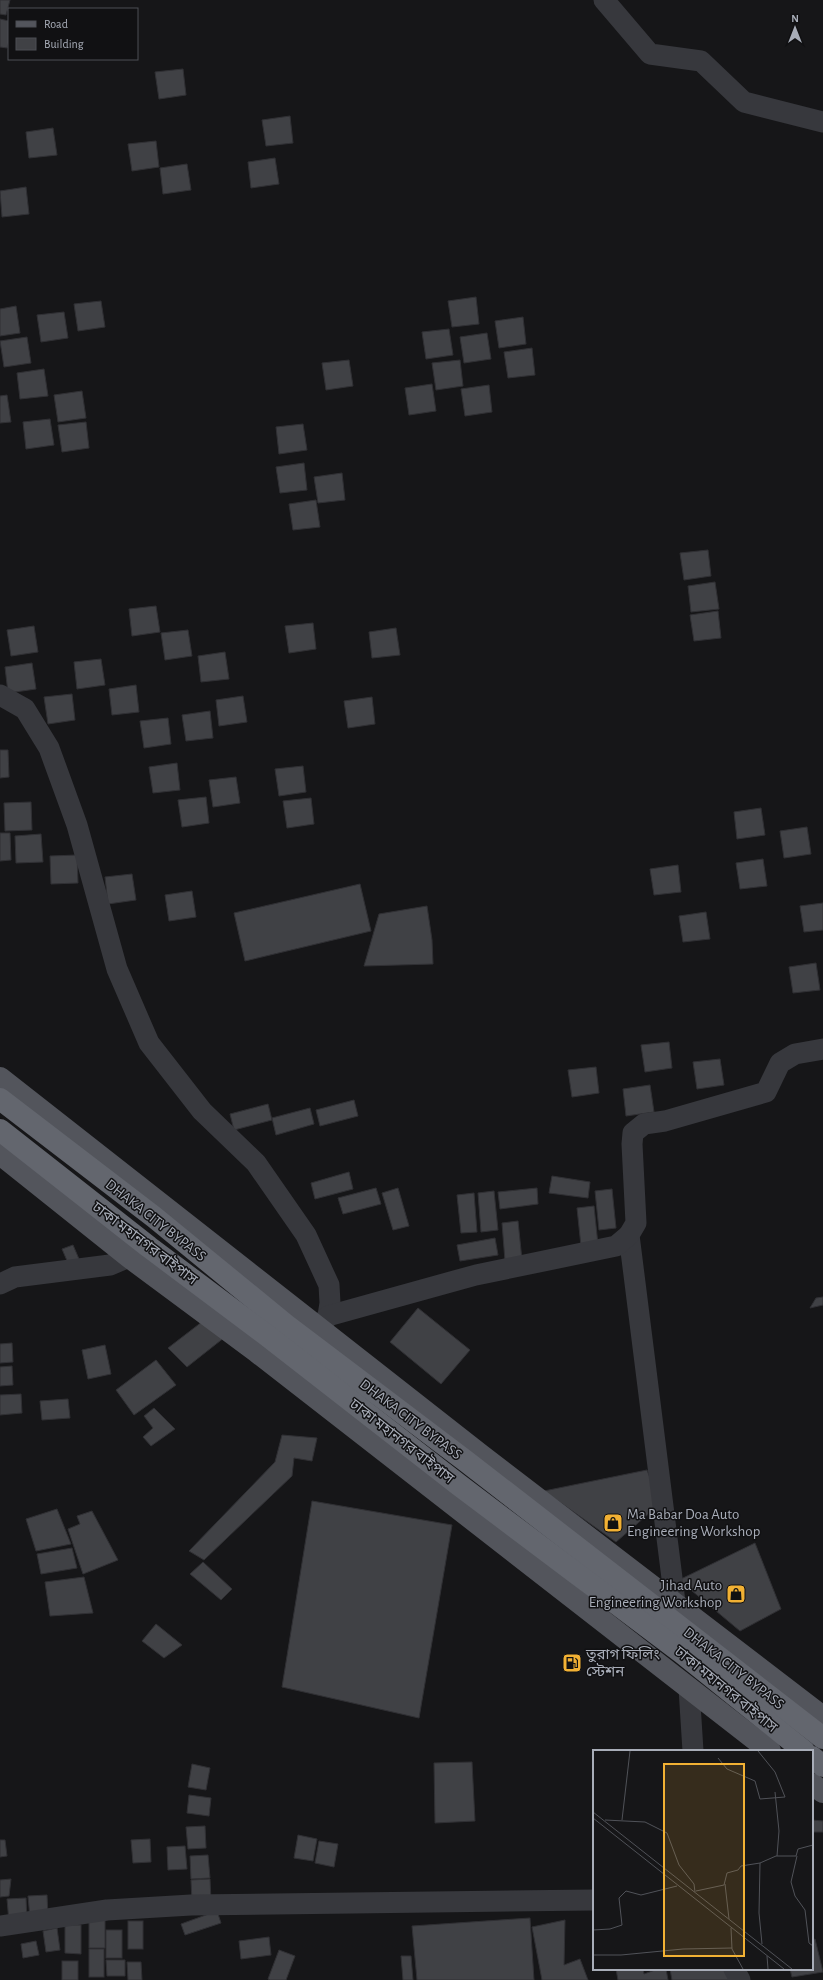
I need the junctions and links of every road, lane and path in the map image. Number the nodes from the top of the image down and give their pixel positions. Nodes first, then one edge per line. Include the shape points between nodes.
1 (604, 0) edge
2 (823, 122) edge
3 (0, 695) edge
4 (823, 1049) edge
5 (0, 1078) edge
6 (0, 1099) edge
7 (0, 1130) edge
8 (0, 1154) edge
9 (629, 1235) junction
10 (129, 1257) junction
11 (0, 1284) edge
12 (324, 1321) junction
13 (675, 1602) junction
14 (689, 1688) junction
15 (823, 1716) edge
16 (823, 1738) edge
17 (693, 1750) edge
18 (769, 1750) edge
19 (803, 1750) edge
20 (813, 1758) edge
21 (823, 1766) edge
22 (813, 1785) edge
23 (823, 1792) edge
24 (593, 1900) edge
25 (0, 1926) edge
26 (735, 1970) edge
27 (740, 1980) edge

1 - 2 street via 650,54 701,61 744,102
3 - 12 street via 25,709 49,748 77,825 117,969 149,1043 202,1111 256,1163 306,1235 329,1285 330,1303
4 - 9 street via 795,1054 780,1063 766,1092 665,1121 644,1124 633,1133 636,1223
5 - 12 main road
6 - 16 highway, DHAKA CITY BYPASS via 154,1218 286,1325 480,1471
7 - 19 highway, ঢাকা মহানগর বাইপাস via 459,1485 682,1653
8 - 10 main road
9 - 12 street via 616,1246 476,1275
9 - 13 street
10 - 11 street via 110,1265 15,1277
10 - 14 main road via 257,1352
12 - 13 main road via 482,1456
13 - 15 main road
14 - 17 street
14 - 18 main road
20 - 21 highway
22 - 23 main road
24 - 25 street via 192,1904 107,1910
26 - 27 street

